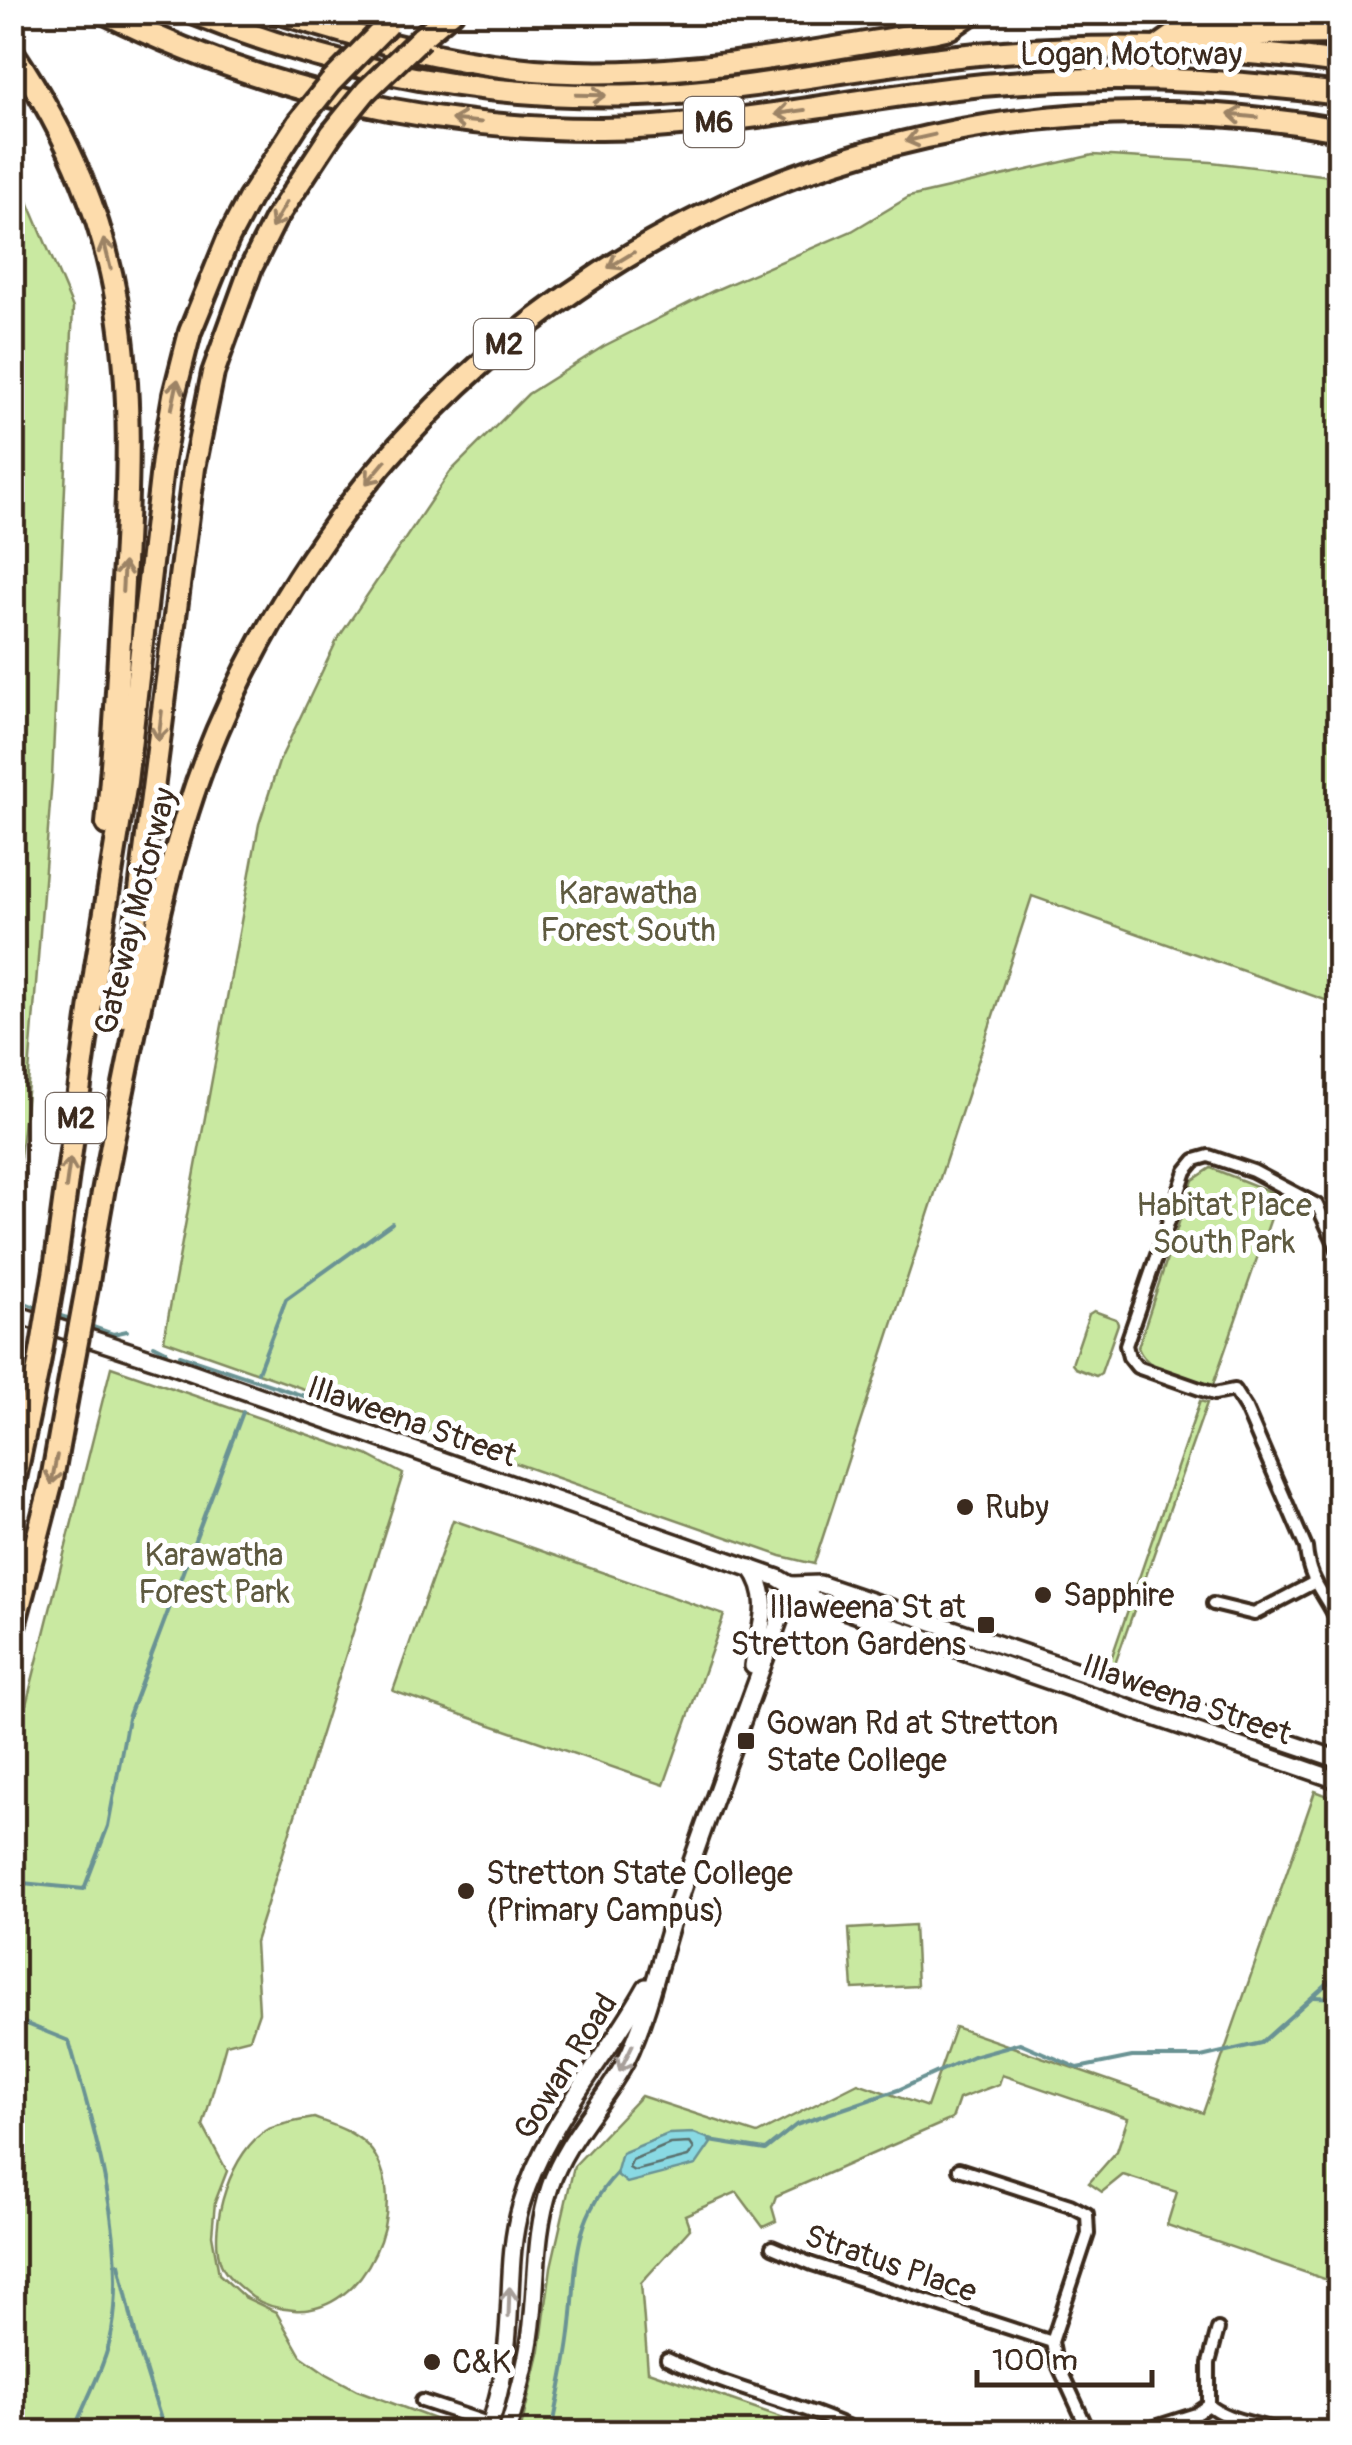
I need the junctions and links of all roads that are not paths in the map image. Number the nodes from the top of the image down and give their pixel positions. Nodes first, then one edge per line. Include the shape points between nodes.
1 (104, 12) edge
2 (190, 12) edge
3 (277, 12) edge
4 (452, 12) edge
5 (973, 12) edge
6 (393, 19) edge
7 (1340, 33) edge
8 (1156, 48) junction
9 (12, 50) edge
10 (1340, 63) edge
11 (1340, 94) edge
12 (1340, 130) edge
13 (96, 967) junction
14 (114, 1122) junction
15 (1340, 1254) edge
16 (12, 1313) edge
17 (12, 1494) edge
18 (752, 1568) junction
19 (1314, 1583) junction
20 (792, 1585) junction
21 (1213, 1604) dead end
22 (1340, 1627) edge
23 (12, 1634) edge
24 (1096, 1675) junction
25 (1089, 1694) junction
26 (749, 1700) junction
27 (1298, 1746) junction
28 (1340, 1760) edge
29 (1302, 1768) junction
30 (1340, 1781) edge
31 (658, 1966) junction
32 (958, 2169) dead end
33 (772, 2246) dead end
34 (1218, 2329) dead end
35 (1052, 2342) junction
36 (666, 2359) dead end
37 (422, 2401) dead end
38 (1209, 2405) junction
39 (490, 2428) edge
40 (508, 2432) edge
41 (860, 2432) edge
42 (1089, 2432) edge
43 (1139, 2432) edge
44 (1281, 2432) edge

11 -> 1 highway, Logan Motorway / M6 via 1209,80 1083,78 947,88 705,124 535,127 418,114 298,88 175,46
2 -> 8 highway, Logan Motorway / M6 via 374,71 554,94 711,91 976,54
3 - 5 highway via 428,54 564,71 752,62 950,28
4 -> 14 highway, bridge via 366,91 332,133 275,220 222,344 194,468 112,1094
13 -> 6 highway, Gateway Motorway / M2, bridge via 126,782 162,458 190,332 256,186 330,83
7 - 8 highway via 1175,34
8 - 10 highway, Logan Motorway / M6
13 -> 9 highway via 130,466 127,364 116,288 93,204 56,121
12 -> 14 highway, Gateway Motorway / M2 via 1223,114 1102,112 972,126 894,144 784,179 702,215 600,272 507,341 422,420 368,482 297,580 239,684 174,854
17 -> 13 highway, Gateway Motorway / M2, bridge via 56,1270
14 -> 23 highway, Gateway Motorway / M2, bridge via 51,1485
15 - 19 street via 1317,1204 1253,1171 1209,1156 1195,1160 1126,1345 1138,1367 1214,1394 1234,1390 1306,1548
16 - 18 main road, Illaweena Street
18 - 20 main road, Illaweena Street
18 - 26 main road via 764,1619
19 - 21 street via 1254,1614
19 - 22 street
20 - 24 main road, Illaweena Street via 820,1584
20 - 25 main road, Illaweena Street via 815,1600
20 - 26 main road, Gowan Road
24 - 25 main road
24 - 27 main road, Illaweena Street
25 - 29 main road, Illaweena Street
26 - 31 main road, Gowan Road
27 - 28 main road, Illaweena Street
27 - 29 main road
29 - 30 main road, Illaweena Street
39 -> 31 main road, Gowan Road via 503,2380 510,2274 524,2196 576,2092
31 -> 40 main road, Gowan Road via 630,2052 551,2183 527,2356
32 - 35 street via 1087,2214 1088,2234
33 - 35 street, Stratus Place
34 - 38 street via 1208,2363
35 - 42 street
36 - 41 street
37 - 39 street
38 - 43 street
38 - 44 street via 1218,2414

